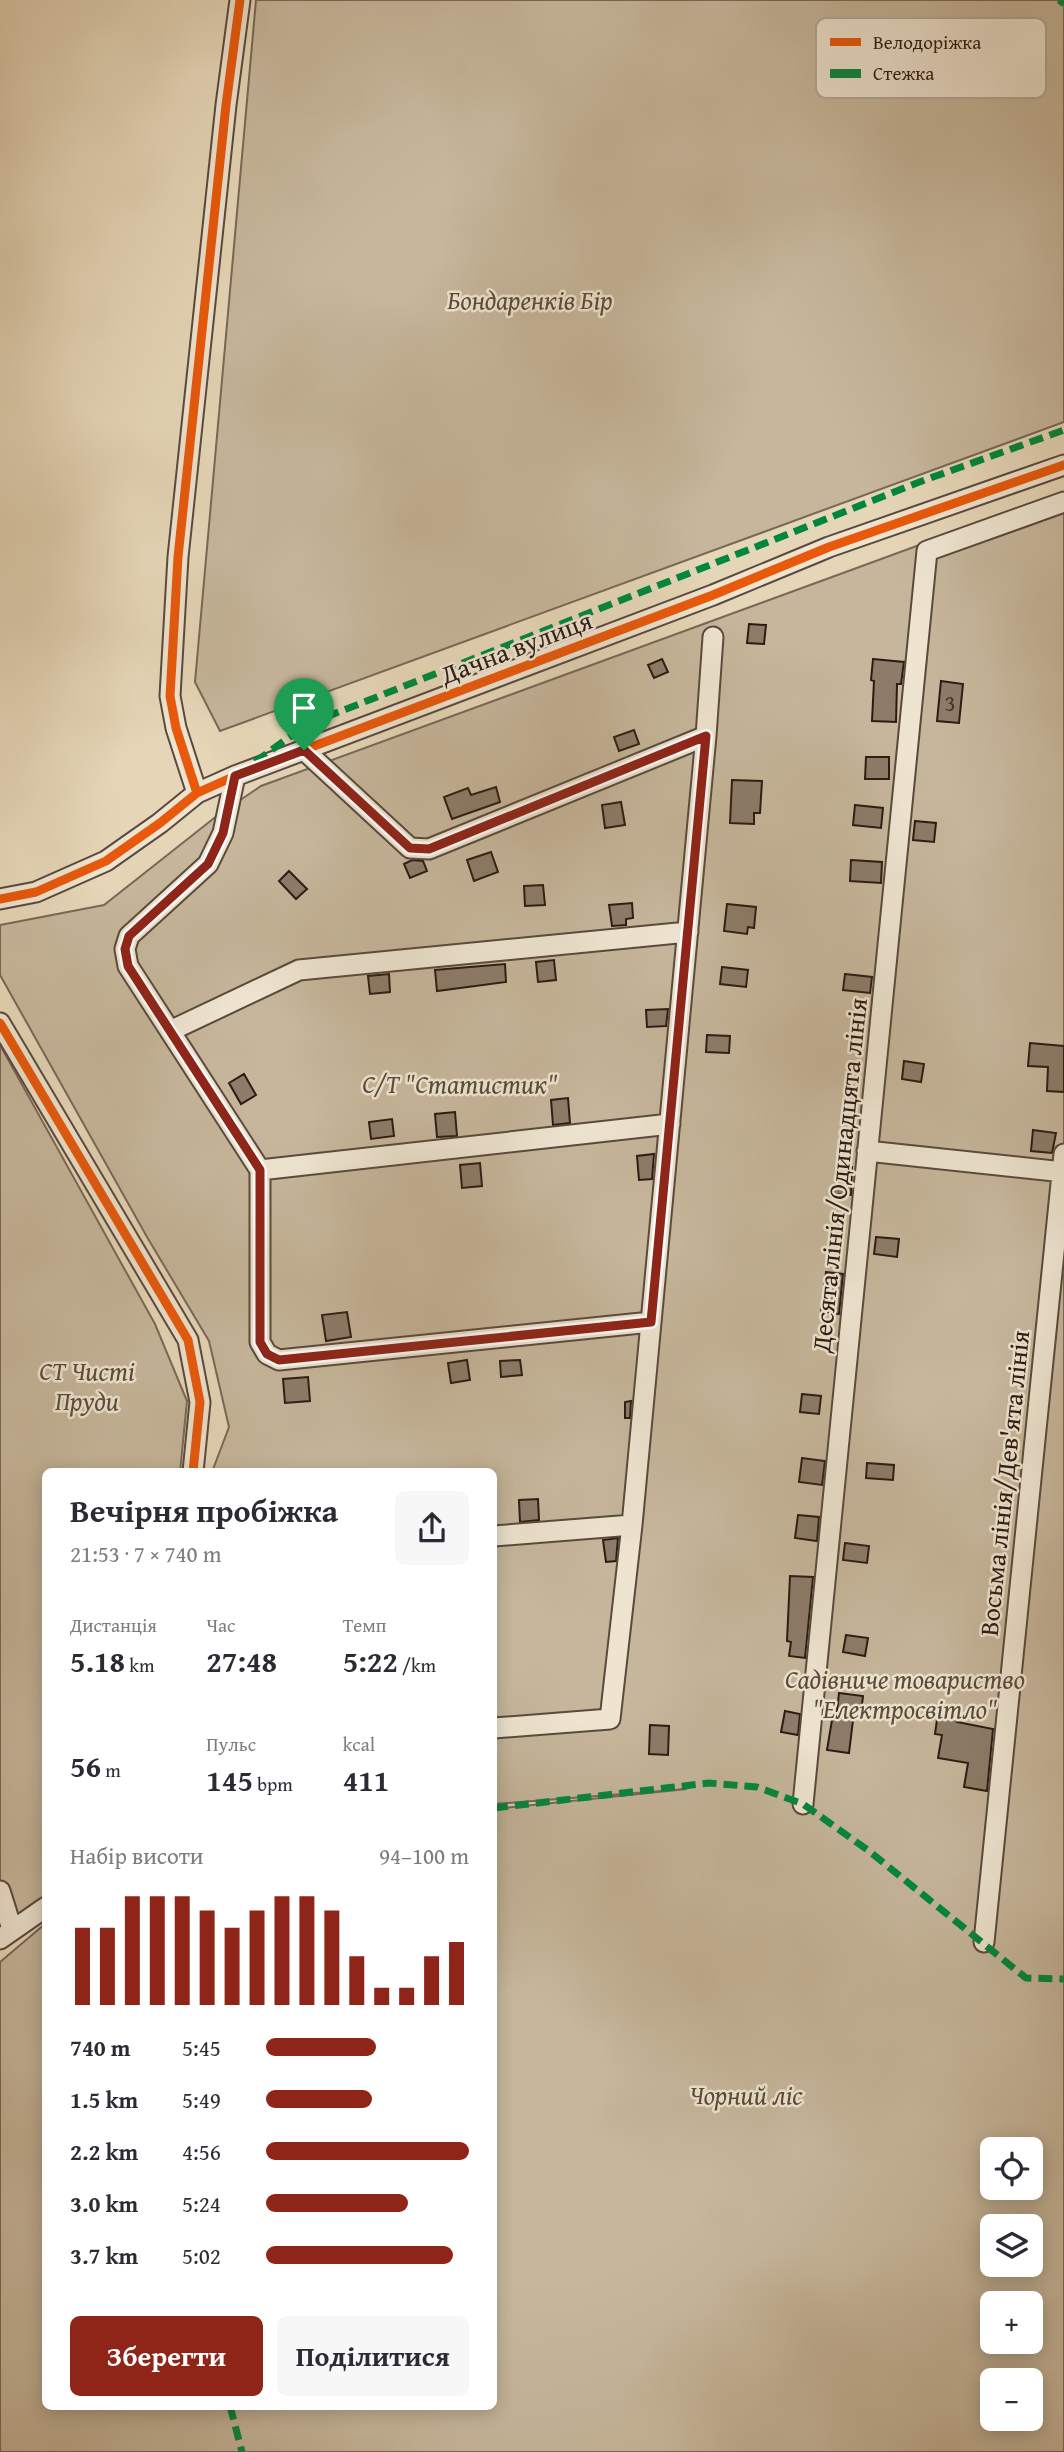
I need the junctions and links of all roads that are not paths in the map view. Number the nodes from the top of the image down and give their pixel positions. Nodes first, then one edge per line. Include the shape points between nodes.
1 (240, 0) edge
2 (1064, 465) edge
3 (1064, 502) edge
4 (713, 637) dead end
5 (706, 736) junction
6 (304, 750) junction
7 (235, 776) junction
8 (197, 793) junction
9 (0, 899) edge
10 (688, 932) junction
11 (0, 1023) edge
12 (170, 1031) junction
13 (670, 1124) junction
14 (867, 1151) junction
15 (1063, 1166) edge
16 (260, 1170) junction
17 (651, 1322) junction
18 (193, 1468) edge
19 (632, 1525) junction
20 (497, 1536) edge
21 (497, 1728) edge
22 (803, 1804) dead end
23 (0, 1891) edge
24 (42, 1910) edge
25 (6, 1934) edge
26 (984, 1942) dead end

1 - 8 street via 178,557 170,696
2 - 6 street, Дачна вулиця via 828,547
3 - 14 street, Десята лінія/Одинадцята лінія via 927,551
4 - 5 street
5 - 6 street via 429,849 410,848
5 - 10 street
6 - 7 street, Дачна вулиця
7 - 8 street, Дачна вулиця
7 - 12 street via 223,833 208,864 129,936 125,949 128,966
8 - 9 street, Дачна вулиця via 106,861 36,891
10 - 12 street via 299,970
10 - 13 street
11 - 18 street via 188,1340 200,1402
12 - 16 street
13 - 16 street
13 - 17 street
14 - 15 street
14 - 22 street, Десята лінія/Одинадцята лінія
15 - 26 street, Восьма лінія/Дев'ята лінія
16 - 17 street via 260,1342 267,1354 279,1360
17 - 19 street
19 - 20 street
19 - 21 street via 610,1719
23 - 25 street
24 - 25 street

